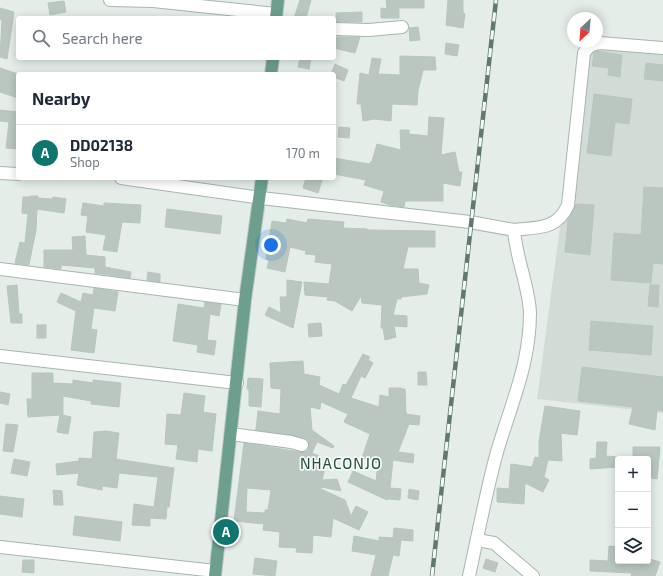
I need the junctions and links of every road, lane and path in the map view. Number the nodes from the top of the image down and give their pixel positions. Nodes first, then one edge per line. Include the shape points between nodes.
1 (110, 0) edge
2 (153, 0) edge
3 (278, 0) edge
4 (276, 16) edge
5 (402, 27) dead end
6 (336, 29) edge
7 (663, 48) edge
8 (273, 60) edge
9 (271, 72) edge
10 (0, 173) edge
11 (16, 174) edge
12 (135, 180) edge
13 (262, 180) edge
14 (260, 198) junction
15 (514, 230) junction
16 (0, 269) edge
17 (245, 300) junction
18 (0, 356) edge
19 (237, 382) junction
20 (231, 434) junction
21 (302, 445) dead end
22 (477, 540) junction
23 (0, 547) edge
24 (215, 574) edge
25 (469, 576) edge
26 (533, 576) edge

1 - 2 street
2 - 4 street
3 - 4 main road
5 - 6 street
7 - 15 street via 600,43 587,48 584,53 568,205 564,213 549,226
8 - 9 main road
10 - 11 street
12 - 14 street
13 - 14 main road
14 - 15 street via 470,222
14 - 17 main road
15 - 22 street via 530,312 527,352 518,389 497,451
16 - 17 street
17 - 19 main road
18 - 19 street
19 - 20 main road
20 - 21 street
20 - 24 main road
22 - 25 street
22 - 26 street via 494,543
23 - 24 street

